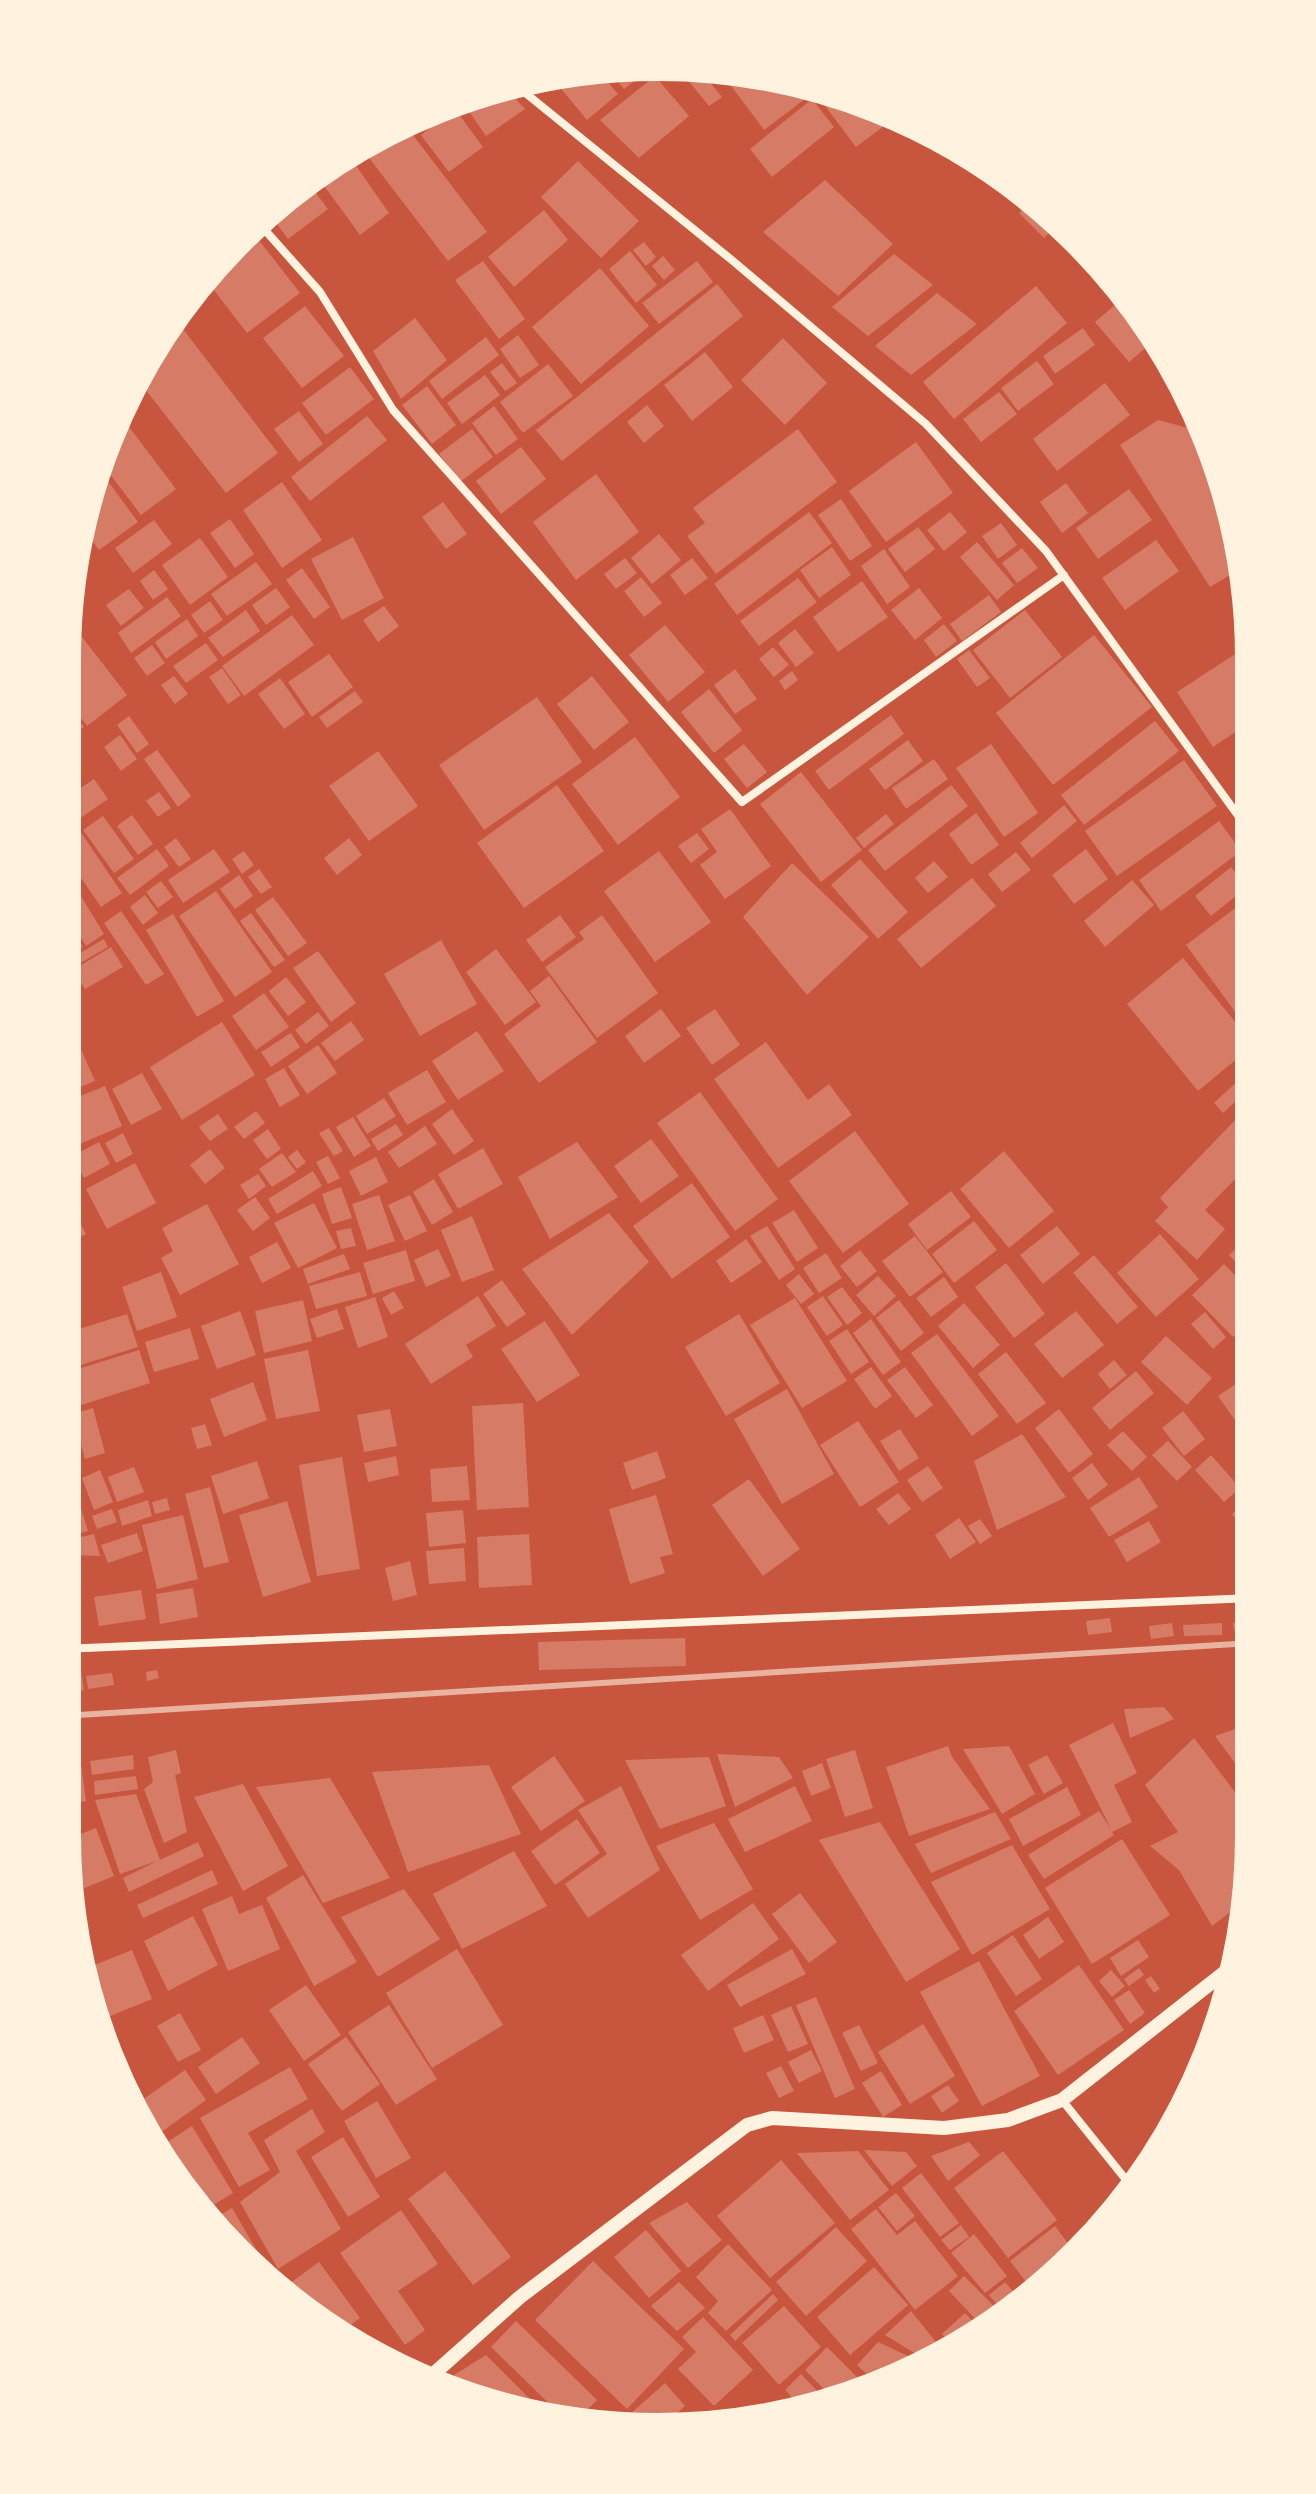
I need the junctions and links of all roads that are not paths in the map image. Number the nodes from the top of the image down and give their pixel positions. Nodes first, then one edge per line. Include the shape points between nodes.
1 (524, 92) edge
2 (264, 229) edge
3 (1064, 575) junction
4 (1240, 818) edge
5 (1240, 1599) edge
6 (76, 1648) edge
7 (1223, 1973) edge
8 (1062, 2100) junction
9 (1127, 2181) edge
10 (434, 2374) edge

1 - 3 street via 926,424
2 - 3 street via 320,292 393,410 742,802
3 - 4 street
5 - 6 street
7 - 8 street
8 - 9 street
8 - 10 street via 1008,2120 944,2128 772,2118 747,2125 520,2297

